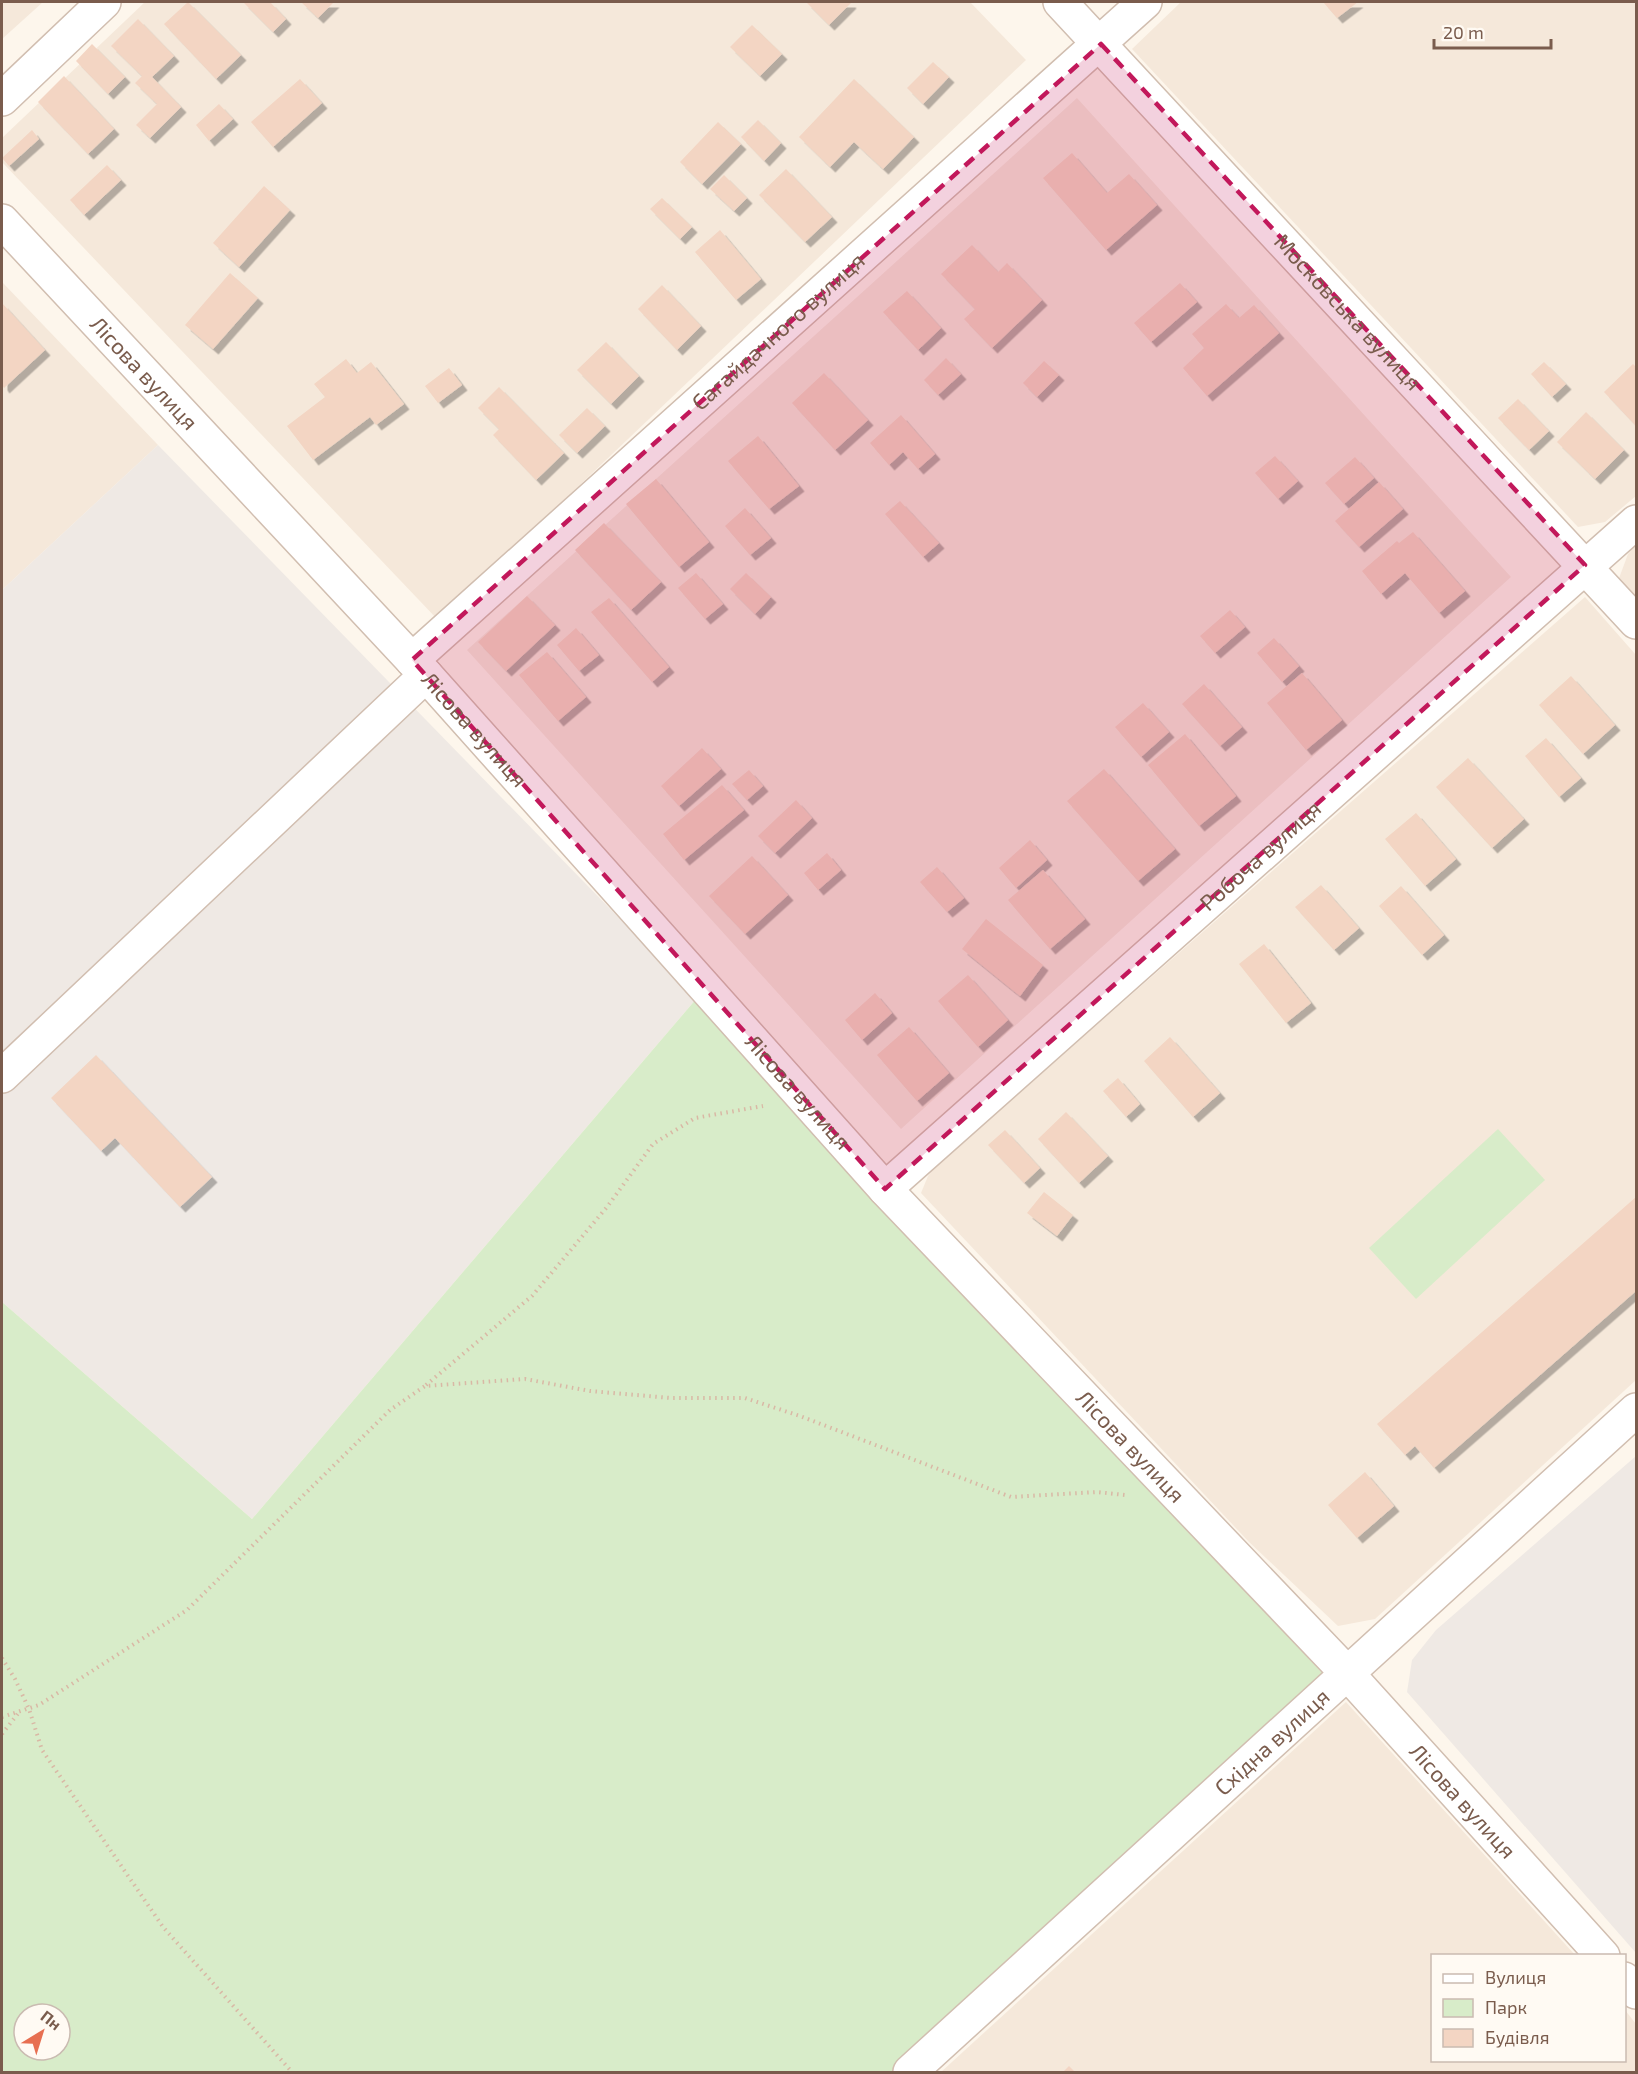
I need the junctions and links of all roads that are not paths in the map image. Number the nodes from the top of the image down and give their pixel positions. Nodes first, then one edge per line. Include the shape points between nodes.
1 (104, 2) edge
2 (1060, 2) edge
3 (1145, 2) edge
4 (1101, 44) junction
5 (2, 99) edge
6 (2, 221) edge
7 (1636, 522) edge
8 (1585, 565) junction
9 (1636, 622) edge
10 (419, 668) junction
11 (2, 1076) edge
12 (885, 1189) junction
13 (1636, 1410) edge
14 (1346, 1672) junction
15 (1601, 1954) edge
16 (910, 2073) edge

1 - 5 street
2 - 4 street, Московська вулиця
3 - 4 street, Сагайдачного вулиця
4 - 8 street, Московська вулиця
4 - 10 street, Сагайдачного вулиця
6 - 10 street, Лісова вулиця
7 - 8 street, Робоча вулиця
8 - 9 street, Московська вулиця
8 - 12 street, Робоча вулиця
10 - 11 street, Сагайдачного вулиця
10 - 12 street, Лісова вулиця
12 - 14 street, Лісова вулиця
13 - 14 street, Східна вулиця
14 - 15 street, Лісова вулиця
14 - 16 street, Східна вулиця

